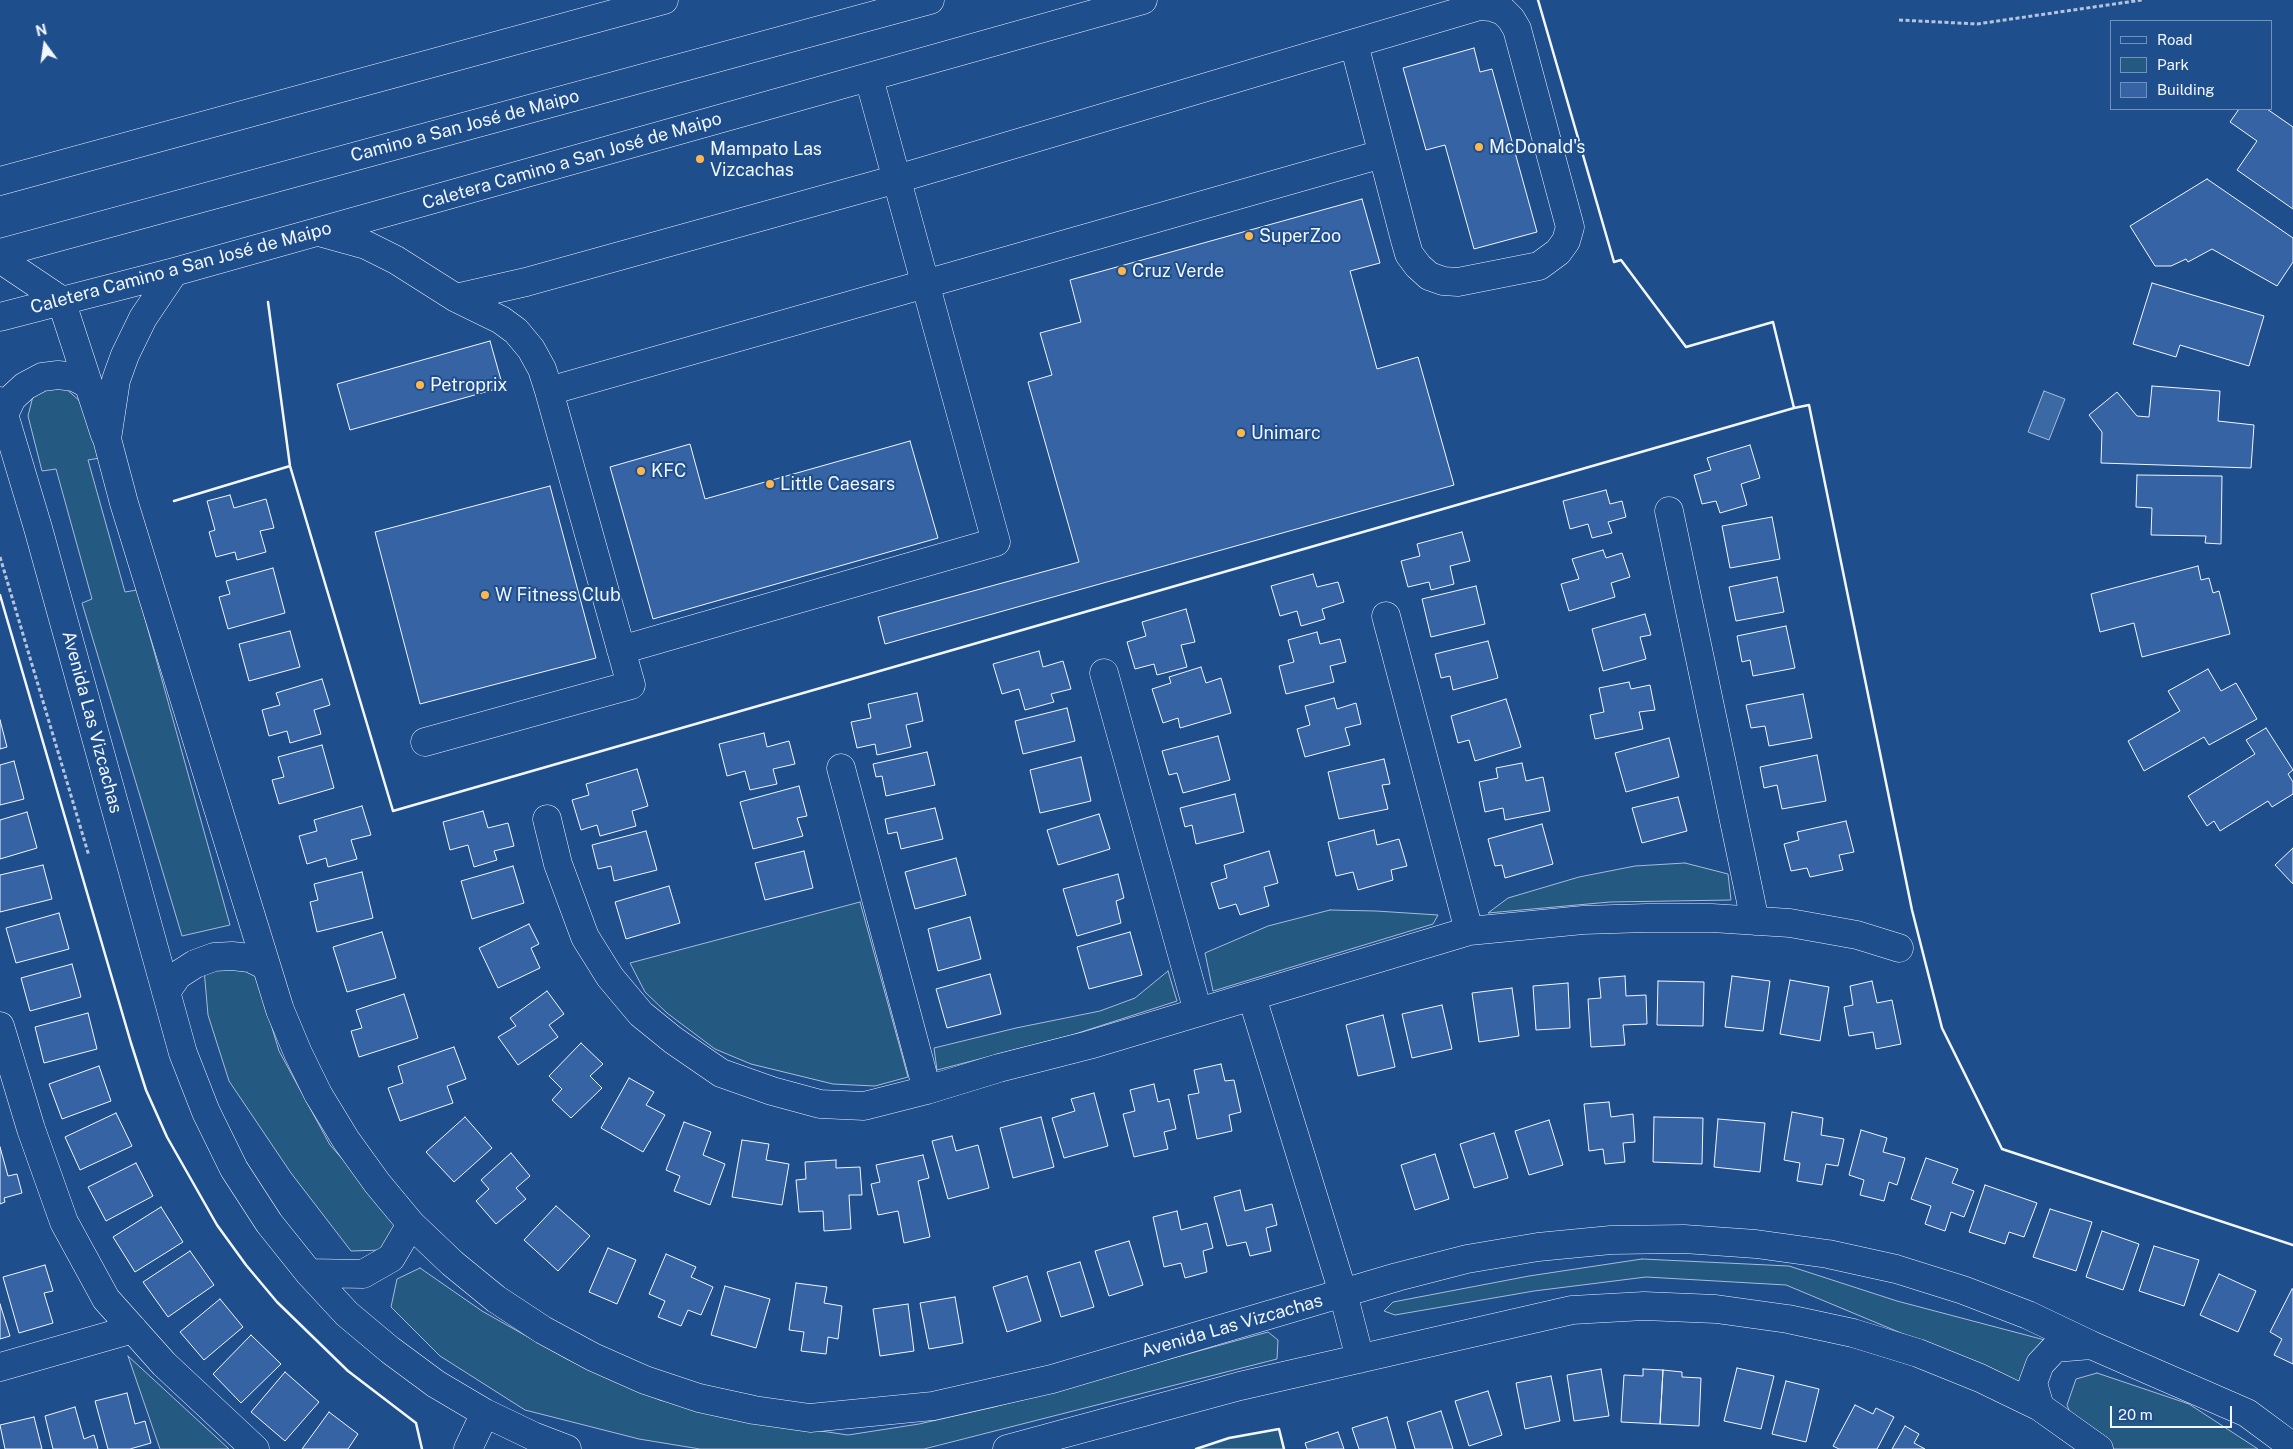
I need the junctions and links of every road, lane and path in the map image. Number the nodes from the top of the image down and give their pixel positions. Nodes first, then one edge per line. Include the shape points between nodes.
1 (664, 0) edge
2 (930, 0) edge
3 (1143, 0) edge
4 (2142, 0) edge
5 (1456, 6) edge
6 (1899, 20) dead end
7 (1354, 44) junction
8 (868, 78) junction
9 (1382, 154) junction
10 (897, 179) junction
11 (0, 181) edge
12 (318, 232) junction
13 (0, 253) edge
14 (0, 259) edge
15 (174, 272) junction
16 (926, 284) junction
17 (456, 298) junction
18 (61, 300) junction
19 (0, 317) edge
20 (89, 385) junction
21 (549, 391) junction
22 (5, 427) edge
23 (107, 439) junction
24 (1669, 511) dead end
25 (1386, 616) dead end
26 (621, 650) junction
27 (1104, 673) dead end
28 (425, 742) dead end
29 (841, 768) dead end
30 (547, 818) dead end
31 (1755, 921) junction
32 (1469, 931) junction
33 (1899, 948) dead end
34 (266, 966) junction
35 (166, 992) junction
36 (1252, 997) junction
37 (1198, 1012) junction
38 (0, 1026) edge
39 (9, 1086) edge
40 (927, 1090) junction
41 (411, 1224) junction
42 (309, 1273) junction
43 (1343, 1293) junction
44 (133, 1329) junction
45 (2091, 1345) junction
46 (1360, 1359) junction
47 (0, 1367) edge
48 (2040, 1407) junction
49 (485, 1413) junction
50 (2293, 1447) edge
51 (255, 1449) edge
52 (468, 1449) edge
53 (567, 1449) edge
54 (1007, 1449) edge
55 (2099, 1449) edge

1 - 11 street
2 - 13 street, Camino a San José de Maipo
3 - 8 street, Caletera Camino a San José de Maipo
4 - 6 path via 1978,24
5 - 7 street
5 - 9 street via 1492,6 1512,19 1517,29 1570,226 1566,241 1558,252 1538,266 1458,282 1429,276 1410,254
7 - 9 street
7 - 10 street
8 - 10 street
8 - 12 street, Caletera Camino a San José de Maipo
9 - 16 street
10 - 16 street
10 - 17 street via 526,282
12 - 15 street, Caletera Camino a San José de Maipo
12 - 17 street via 366,245
14 - 18 street
15 - 18 street, Caletera Camino a San José de Maipo
15 - 23 street, Avenida Las Vizcachas via 143,318 125,355 116,380
16 - 21 street
16 - 26 street via 996,542
17 - 21 street via 516,331 531,349
18 - 19 street, Caletera Camino a San José de Maipo
18 - 20 street, Avenida Las Vizcachas
20 - 22 street via 74,377 42,377 12,398
20 - 23 street, Avenida Las Vizcachas
21 - 26 street
22 - 35 street, Avenida Las Vizcachas via 41,538
23 - 34 street, Avenida Las Vizcachas
24 - 31 street
25 - 32 street
26 - 28 street via 631,685
27 - 37 street
29 - 40 street
30 - 40 street via 558,864 585,937 610,977 641,1014 673,1040 721,1073 820,1104 864,1106
31 - 32 street via 1712,918 1583,920
31 - 33 street via 1790,923 1857,935
32 - 36 street
34 - 35 street via 250,958 214,957 178,975
34 - 41 street, Avenida Las Vizcachas via 298,1053 318,1094 346,1140
35 - 42 street, Avenida Las Vizcachas via 183,1053 230,1161 269,1223
36 - 37 street
36 - 43 street
37 - 40 street via 1089,1046
38 - 39 street
39 - 44 street via 64,1222 106,1299
41 - 42 street via 391,1258 363,1274
41 - 43 street, Avenida Las Vizcachas via 496,1299 593,1357 645,1380 699,1398 810,1418 933,1406 1052,1379
42 - 49 street, Avenida Las Vizcachas via 347,1314 390,1350 436,1384
43 - 45 street, Avenida Las Vizcachas via 1467,1259 1538,1247 1611,1240 1684,1239 1756,1244 1828,1254 1934,1281 2028,1315
43 - 46 street
44 - 47 street
44 - 51 street via 164,1364
45 - 48 street, Avenida Las Vizcachas via 2056,1348 2040,1364 2033,1383
45 - 50 street, Avenida Las Vizcachas via 2247,1413
46 - 48 street via 1572,1310 1644,1306 1716,1309 1788,1319 1872,1339 1971,1374
46 - 54 street via 1240,1386
48 - 55 street
49 - 52 street
49 - 53 street, Avenida Las Vizcachas

